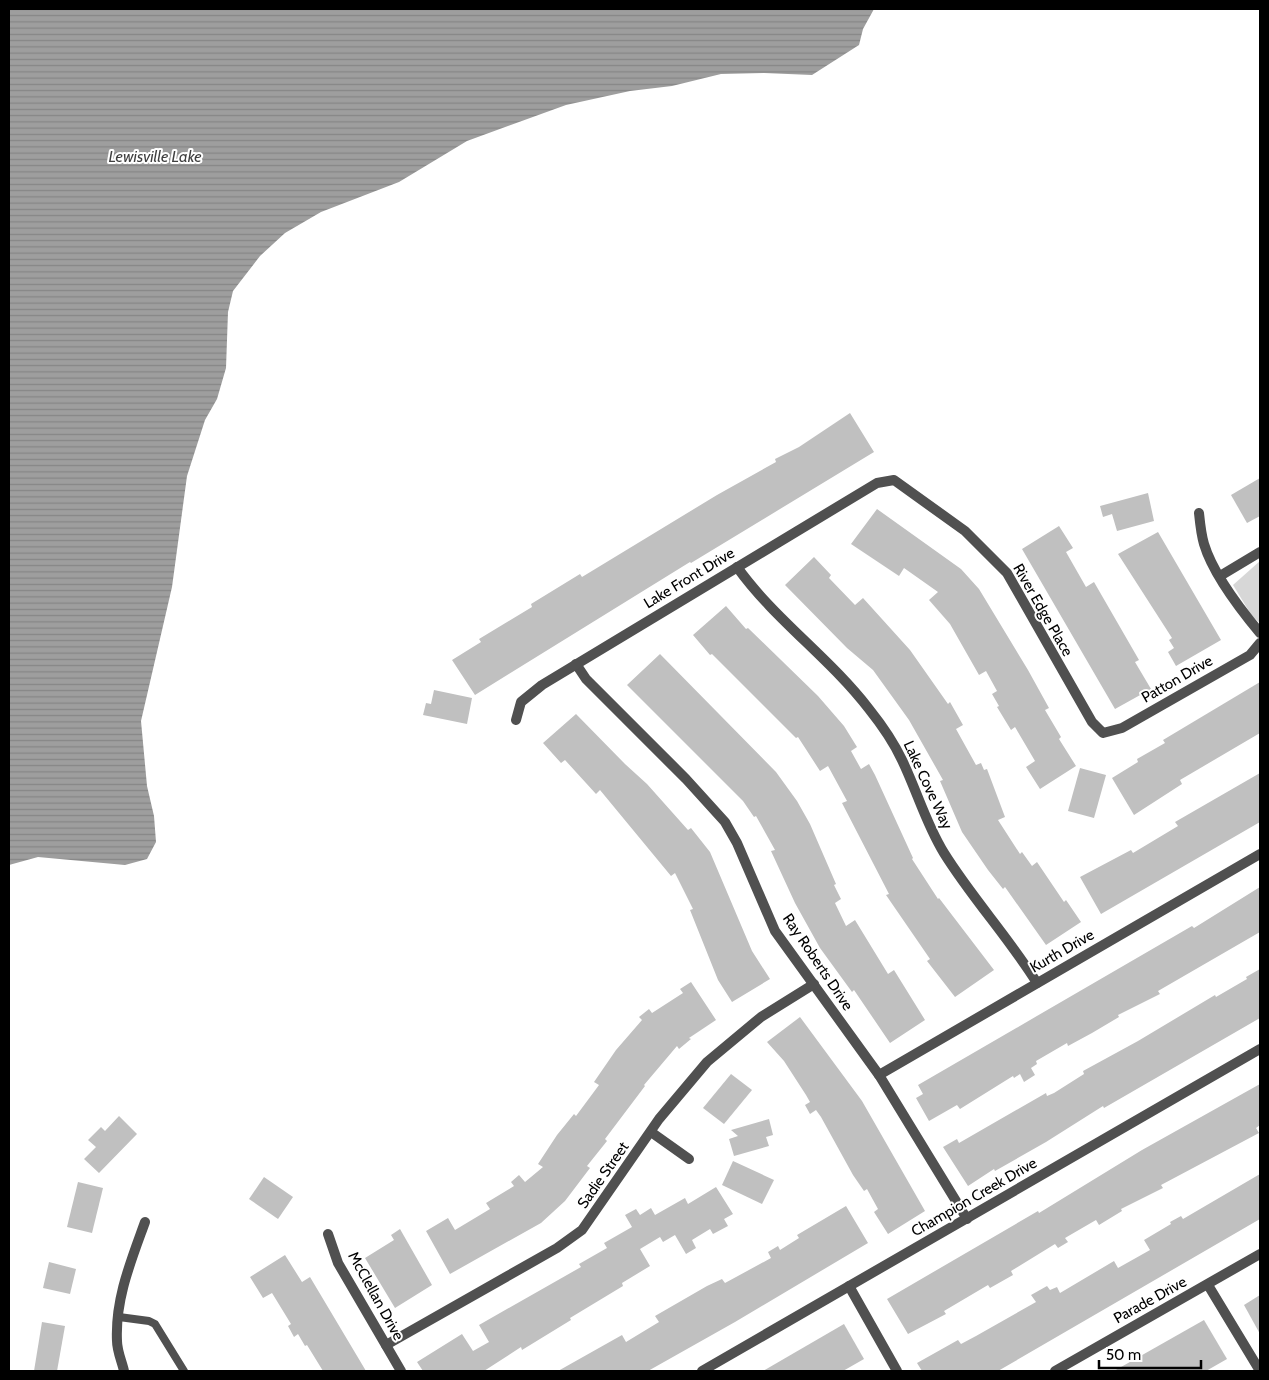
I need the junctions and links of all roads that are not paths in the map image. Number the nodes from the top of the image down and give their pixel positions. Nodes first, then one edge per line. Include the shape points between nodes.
1 (894, 480) joint
2 (1199, 513) dead end
3 (1260, 552) edge
4 (737, 567) junction
5 (1220, 576) junction
6 (1260, 633) edge
7 (1260, 643) edge
8 (576, 664) junction
9 (516, 720) dead end
10 (1103, 733) joint
11 (1260, 854) edge
12 (1037, 983) junction
13 (814, 984) junction
14 (1260, 1049) edge
15 (879, 1075) junction
16 (651, 1132) junction
17 (688, 1160) dead end
18 (966, 1219) junction
19 (145, 1222) dead end
20 (328, 1234) dead end
21 (1260, 1254) edge
22 (1208, 1285) junction
23 (849, 1286) junction
24 (119, 1317) junction
25 (386, 1344) junction
26 (124, 1371) edge
27 (184, 1371) edge
28 (402, 1371) edge
29 (702, 1371) edge
30 (896, 1371) edge
31 (1055, 1371) edge
32 (1260, 1371) edge

1 - 4 street, Lake Front Drive via 877,483
1 - 10 street, River Edge Place via 965,531 1007,573 1077,698
2 - 5 street via 1204,544
3 - 5 street
4 - 8 street, Lake Front Drive
4 - 12 street, Lake Cove Way via 753,589 838,672 870,710 902,758 927,822 944,854
5 - 6 street via 1237,605
7 - 10 street, Patton Drive via 1250,655 1122,728
8 - 9 street, Lake Front Drive via 521,702
8 - 13 street, Ray Roberts Drive via 586,679 725,822 775,931
11 - 12 street, Kurth Drive
12 - 15 street, Kurth Drive
13 - 15 street, Ray Roberts Drive
13 - 16 street, Sadie Street via 761,1017 707,1062
14 - 18 street, Champion Creek Drive
15 - 18 street, Ray Roberts Drive
16 - 17 street
16 - 25 street, Sadie Street via 582,1230 557,1248
18 - 23 street, Champion Creek Drive
19 - 24 street via 124,1282
20 - 25 street, McClellan Drive via 338,1263
21 - 22 street, Parade Drive
22 - 31 street, Parade Drive
22 - 32 street
23 - 29 street, Champion Creek Drive
23 - 30 street
24 - 26 street via 117,1342
24 - 27 lane via 154,1324
25 - 28 street, McClellan Drive

